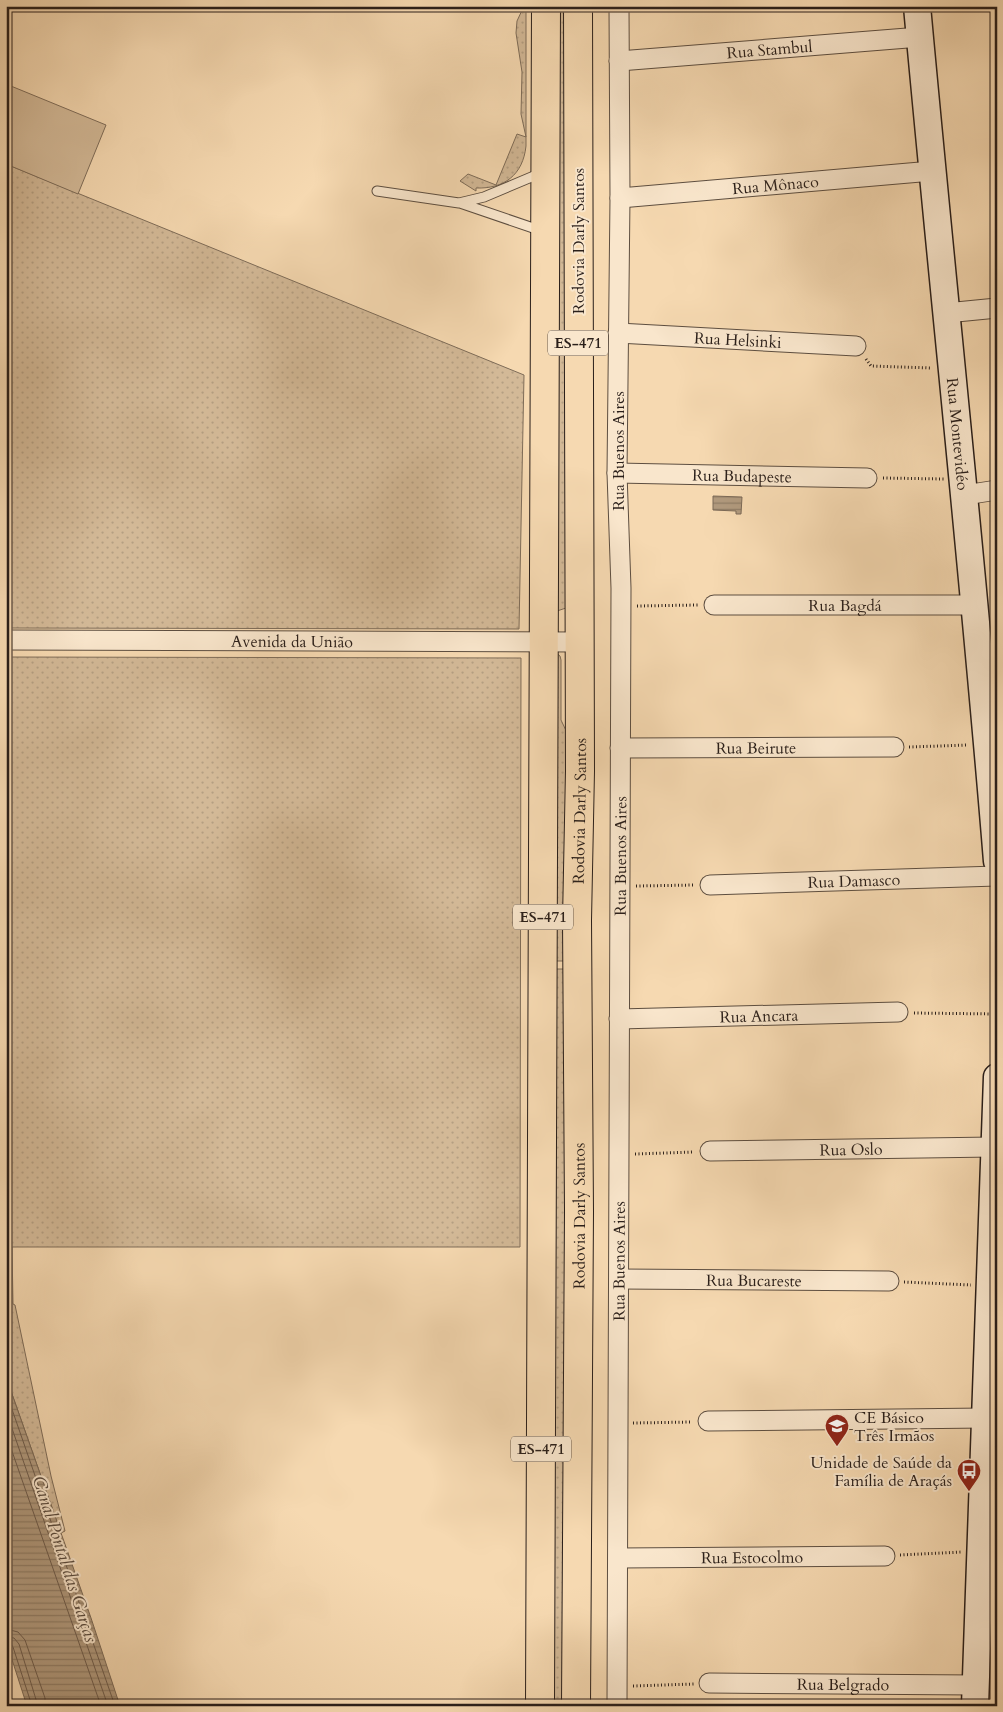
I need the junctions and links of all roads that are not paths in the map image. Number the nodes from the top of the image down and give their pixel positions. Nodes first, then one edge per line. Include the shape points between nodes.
1 (546, 6) edge
2 (578, 6) edge
3 (619, 6) edge
4 (917, 6) edge
5 (920, 37) junction
6 (619, 61) junction
7 (546, 171) junction
8 (932, 171) junction
9 (377, 191) dead end
10 (620, 198) junction
11 (459, 203) junction
12 (545, 232) junction
13 (997, 308) edge
14 (946, 313) junction
15 (618, 334) junction
16 (856, 346) road end
17 (617, 473) junction
18 (867, 478) road end
19 (964, 487) junction
20 (997, 490) edge
21 (714, 605) road end
22 (976, 605) junction
23 (6, 640) edge
24 (543, 642) junction
25 (579, 642) junction
26 (992, 744) edge
27 (894, 747) road end
28 (620, 748) junction
29 (997, 861) edge
30 (997, 876) edge
31 (710, 885) road end
32 (898, 1012) road end
33 (619, 1019) junction
34 (997, 1077) edge
35 (995, 1142) edge
36 (710, 1151) road end
37 (619, 1279) junction
38 (889, 1281) road end
39 (984, 1418) junction
40 (708, 1422) road end
41 (983, 1468) junction
42 (997, 1508) edge
43 (885, 1556) road end
44 (618, 1558) junction
45 (997, 1629) edge
46 (709, 1683) road end
47 (976, 1690) edge
48 (540, 1706) edge
49 (576, 1706) edge
50 (617, 1706) edge

1 - 7 main road, Rodovia Darly Santos / ES-471
2 - 25 main road, Rodovia Darly Santos / ES-471
3 - 6 street, Rua Buenos Aires
4 - 5 street, Rua Montevidéo
5 - 6 street, Rua Stambul
5 - 8 street, Rua Montevidéo
6 - 10 street, Rua Buenos Aires
7 - 11 lane via 484,197
7 - 12 main road, Rodovia Darly Santos / ES-471
8 - 10 street, Rua Mônaco
8 - 14 street, Rua Montevidéo
9 - 11 lane
10 - 15 street, Rua Buenos Aires
11 - 12 lane
12 - 24 main road, Rodovia Darly Santos / ES-471
13 - 14 street
14 - 19 street, Rua Montevidéo
15 - 16 street, Rua Helsinki
15 - 17 street, Rua Buenos Aires
17 - 18 street, Rua Budapeste
17 - 28 street, Rua Buenos Aires
19 - 20 street
19 - 22 street, Rua Montevidéo
21 - 22 street, Rua Bagdá
22 - 26 street, Rua Montevidéo
23 - 24 street, Avenida da União
24 - 25 street, Avenida da União
24 - 48 main road, Rodovia Darly Santos / ES-471
25 - 49 main road, Rodovia Darly Santos / ES-471
26 - 29 street, Rua Montevidéo
27 - 28 street, Rua Beirute
28 - 33 street, Rua Buenos Aires
30 - 31 street, Rua Damasco
32 - 33 street, Rua Ancara
33 - 37 street, Rua Buenos Aires
34 - 35 street
35 - 36 street, Rua Oslo
35 - 39 street
37 - 38 street, Rua Bucareste
37 - 44 street, Rua Buenos Aires
39 - 40 street
39 - 41 street
41 - 42 street via 984,1481
41 - 47 street
43 - 44 street, Rua Estocolmo
44 - 50 street, Rua Buenos Aires
45 - 47 street via 983,1658
46 - 47 street, Rua Belgrado

